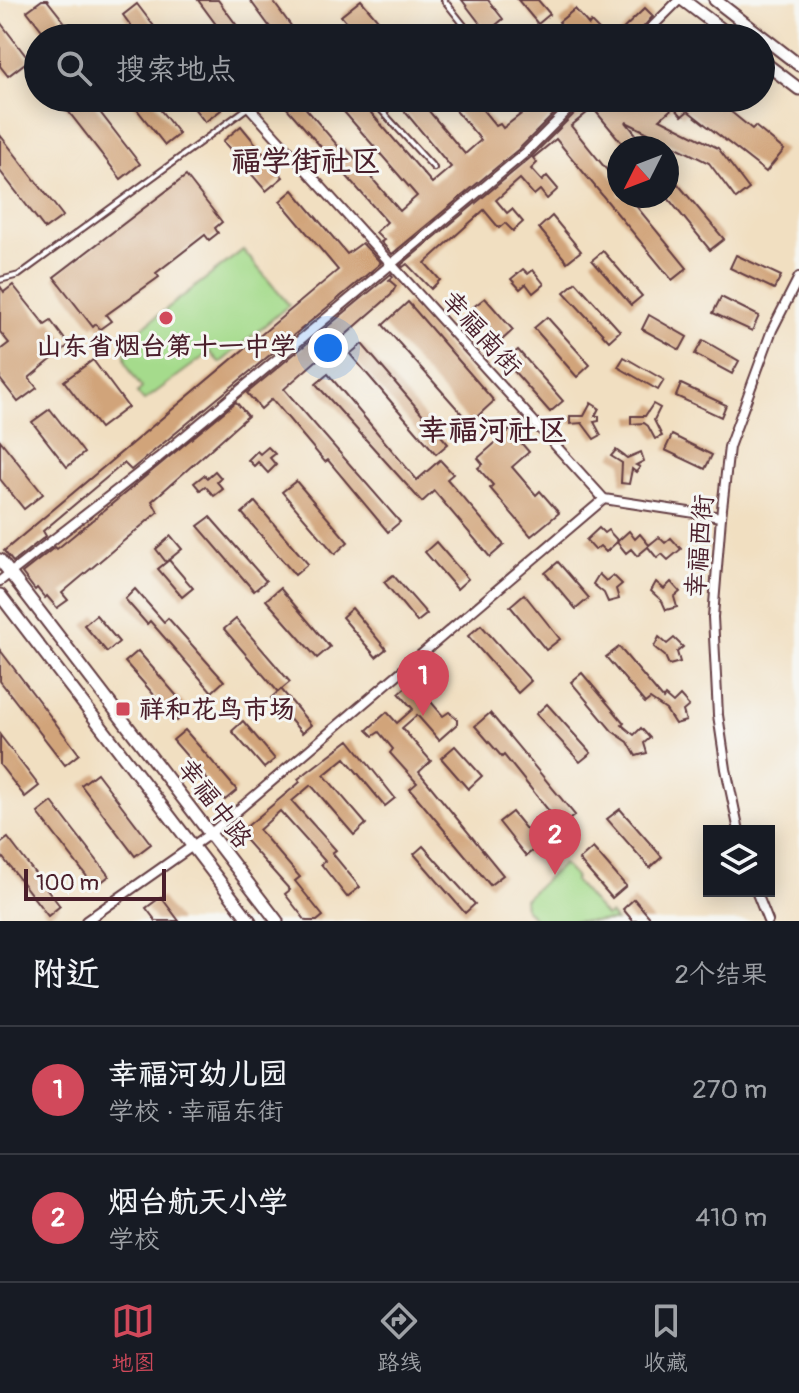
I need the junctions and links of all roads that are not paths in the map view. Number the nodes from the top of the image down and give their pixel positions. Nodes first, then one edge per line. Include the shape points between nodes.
1 (444, 0) edge
2 (681, 0) edge
3 (715, 0) edge
4 (463, 24) edge
5 (656, 24) edge
6 (714, 24) edge
7 (746, 24) edge
8 (775, 46) edge
9 (799, 65) edge
10 (775, 71) edge
11 (799, 89) edge
12 (242, 112) edge
13 (254, 112) edge
14 (383, 112) edge
15 (566, 112) edge
16 (434, 168) dead end
17 (799, 277) edge
18 (0, 280) edge
19 (604, 499) junction
20 (721, 517) junction
21 (0, 560) edge
22 (5, 577) edge
23 (0, 595) edge
24 (738, 825) edge
25 (211, 833) junction
26 (195, 847) junction
27 (758, 897) edge
28 (86, 921) edge
29 (250, 921) edge
30 (277, 921) edge
31 (768, 921) edge

1 - 4 lane
2 - 5 street
2 - 6 main road
3 - 7 main road
8 - 9 main road
10 - 11 main road
12 - 18 lane via 19,275
13 - 19 street, 幸福南街
14 - 16 lane
15 - 22 street via 525,153 158,458
17 - 20 street, 幸福西街 via 772,330 729,447
19 - 20 street
19 - 25 street
20 - 24 street, 幸福西街 via 713,617 718,715
21 - 22 main road, 幸福中路
22 - 25 main road, 幸福中路
23 - 26 main road, 幸福中路
25 - 26 street
25 - 30 main road, 幸福中路
26 - 28 street
26 - 29 main road, 幸福中路
27 - 31 street

